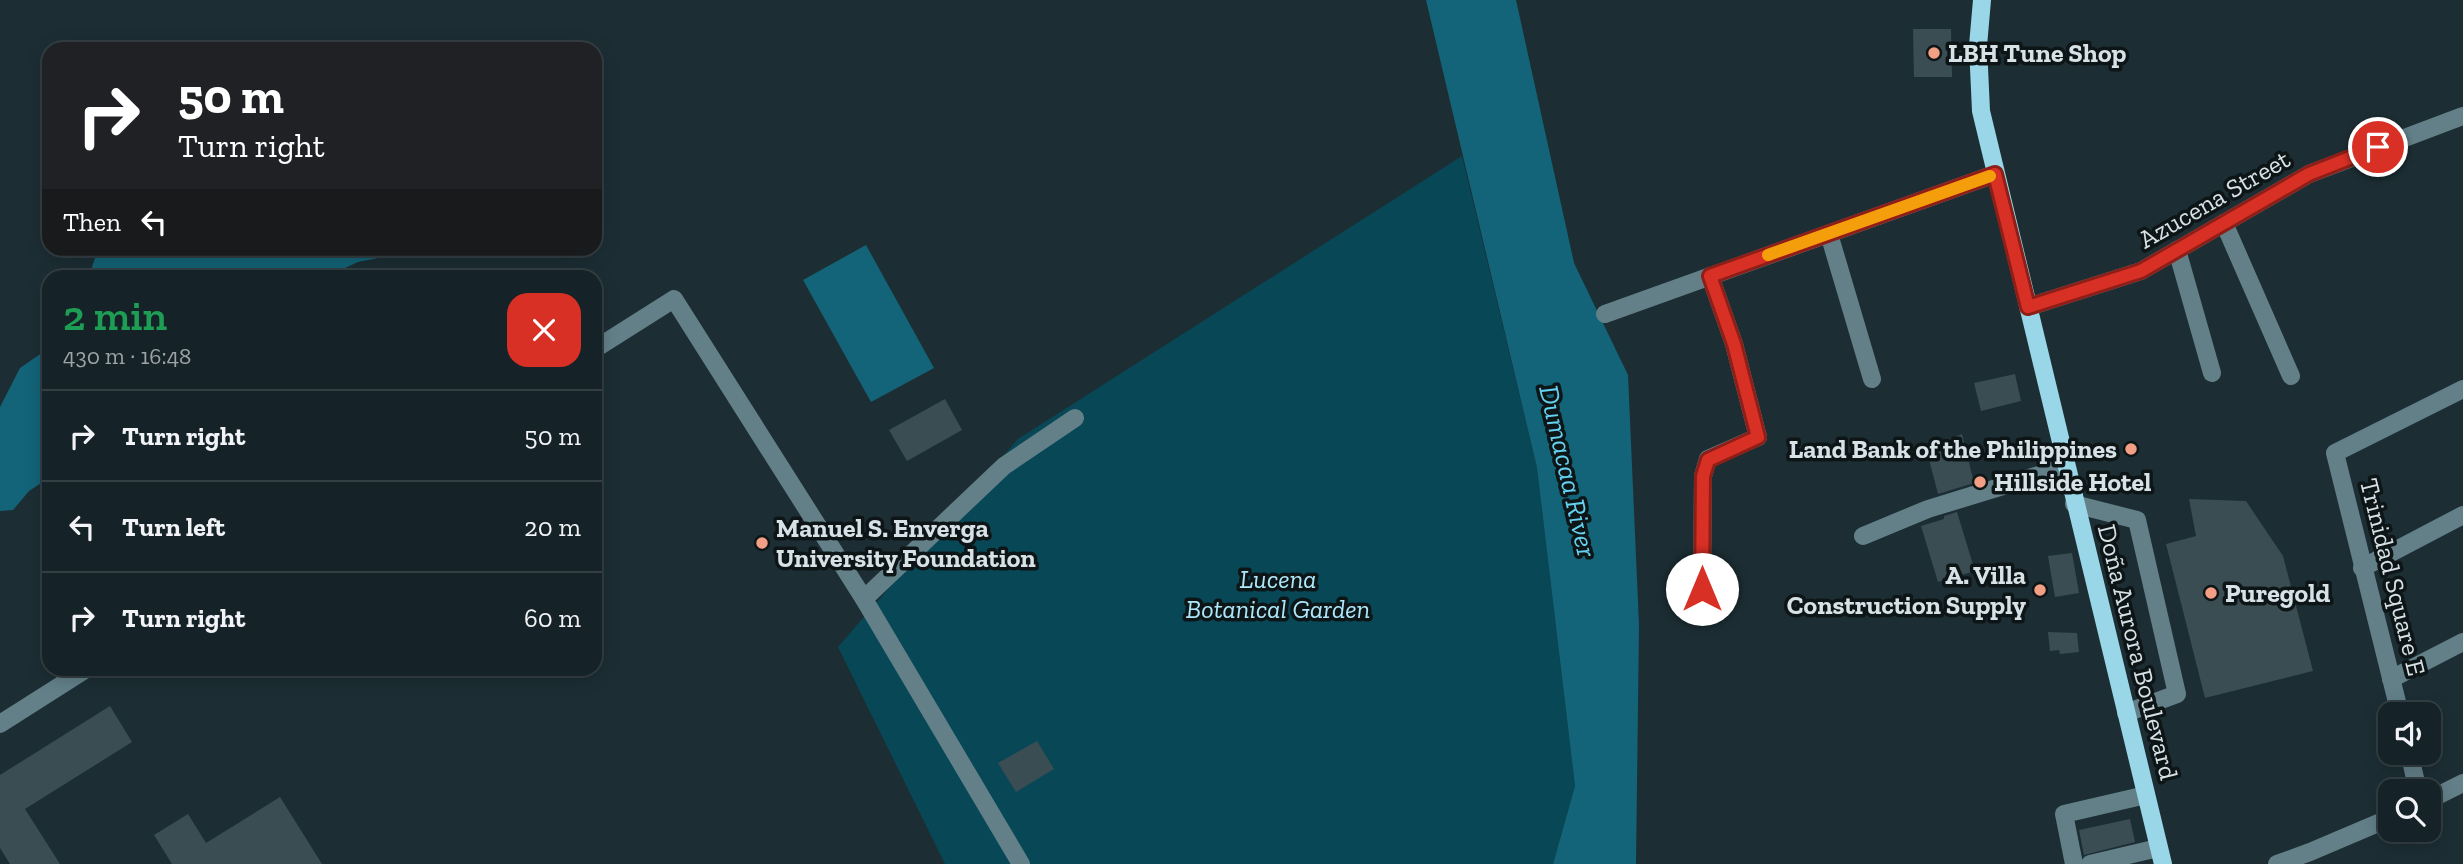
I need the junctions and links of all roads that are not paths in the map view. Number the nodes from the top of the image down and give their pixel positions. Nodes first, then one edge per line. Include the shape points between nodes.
1 (1982, 0) edge
2 (2463, 116) edge
3 (1995, 174) junction
4 (2224, 223) junction
5 (1829, 234) junction
6 (2177, 250) junction
7 (1710, 276) junction
8 (2028, 307) junction
9 (1605, 314) dead end
10 (602, 345) edge
11 (2212, 373) dead end
12 (2291, 376) dead end
13 (1872, 379) dead end
14 (2463, 388) edge
15 (1075, 418) dead end
16 (2065, 467) junction
17 (2074, 504) junction
18 (2463, 515) edge
19 (1863, 537) dead end
20 (2362, 568) junction
21 (1702, 589) dead end
22 (864, 599) junction
23 (2463, 642) edge
24 (75, 676) edge
25 (2391, 679) junction
26 (2397, 702) edge
27 (2126, 713) junction
28 (0, 724) edge
29 (2463, 783) edge
30 (2441, 794) edge
31 (2146, 795) junction
32 (2378, 823) edge
33 (2161, 856) edge
34 (1021, 864) edge
35 (2074, 864) edge
36 (2090, 864) edge
37 (2277, 864) edge

1 - 3 main road, Doña Aurora Boulevard via 1978,46 1981,111
2 - 4 street, Azucena Street via 2309,174
3 - 5 street
3 - 8 main road, Doña Aurora Boulevard
4 - 6 street, Azucena Street
4 - 12 street
5 - 7 street
5 - 13 street
6 - 8 street, Azucena Street via 2141,271
6 - 11 street
7 - 9 street
7 - 21 street via 1734,344 1758,437 1708,460 1703,476
8 - 16 main road, Doña Aurora Boulevard
10 - 22 street via 674,299
14 - 20 street, Trinidad Square E via 2335,453
15 - 22 street via 1004,466
16 - 17 main road, Doña Aurora Boulevard
16 - 19 street via 1928,509
17 - 27 main road, Doña Aurora Boulevard
17 - 27 street via 2137,520 2177,694
18 - 20 street
20 - 25 street, Trinidad Square E
22 - 34 street
23 - 25 street
24 - 28 street
25 - 26 street, Trinidad Square E
27 - 31 main road, Doña Aurora Boulevard
29 - 30 street
31 - 33 main road, Doña Aurora Boulevard
31 - 35 street via 2064,814
32 - 37 street
33 - 36 street

